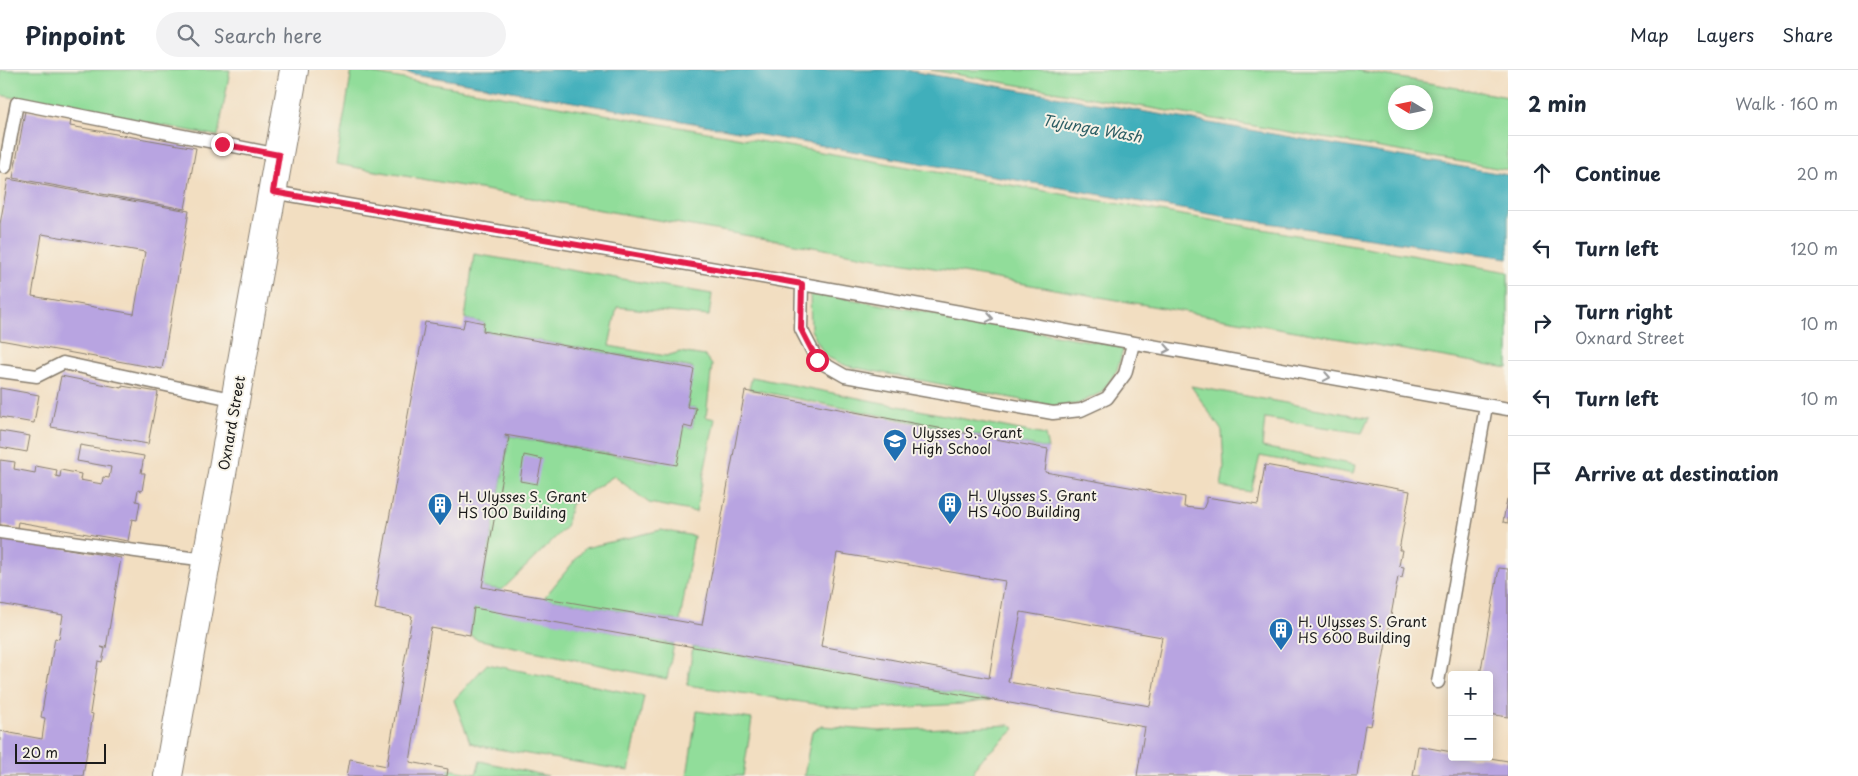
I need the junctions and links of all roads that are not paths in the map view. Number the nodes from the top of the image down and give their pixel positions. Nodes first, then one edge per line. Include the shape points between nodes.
1 (293, 73) edge
2 (279, 155) junction
3 (5, 167) dead end
4 (273, 192) junction
5 (802, 284) junction
6 (1133, 344) junction
7 (0, 371) edge
8 (236, 400) junction
9 (1486, 406) junction
10 (1508, 409) edge
11 (0, 532) edge
12 (207, 560) junction
13 (1438, 682) dead end
14 (168, 776) edge

1 - 2 main road, Oxnard Street
2 - 3 lane via 17,104
2 - 4 main road, Oxnard Street
4 - 5 lane
4 - 8 main road, Oxnard Street
5 -> 6 lane
5 - 6 lane via 801,329 817,360 845,376 1054,413 1081,410 1107,398 1125,374
6 -> 9 lane
7 - 8 lane via 37,376 63,363
8 - 12 main road, Oxnard Street
9 - 10 lane
9 - 13 lane
11 - 12 lane
12 - 14 main road, Oxnard Street

